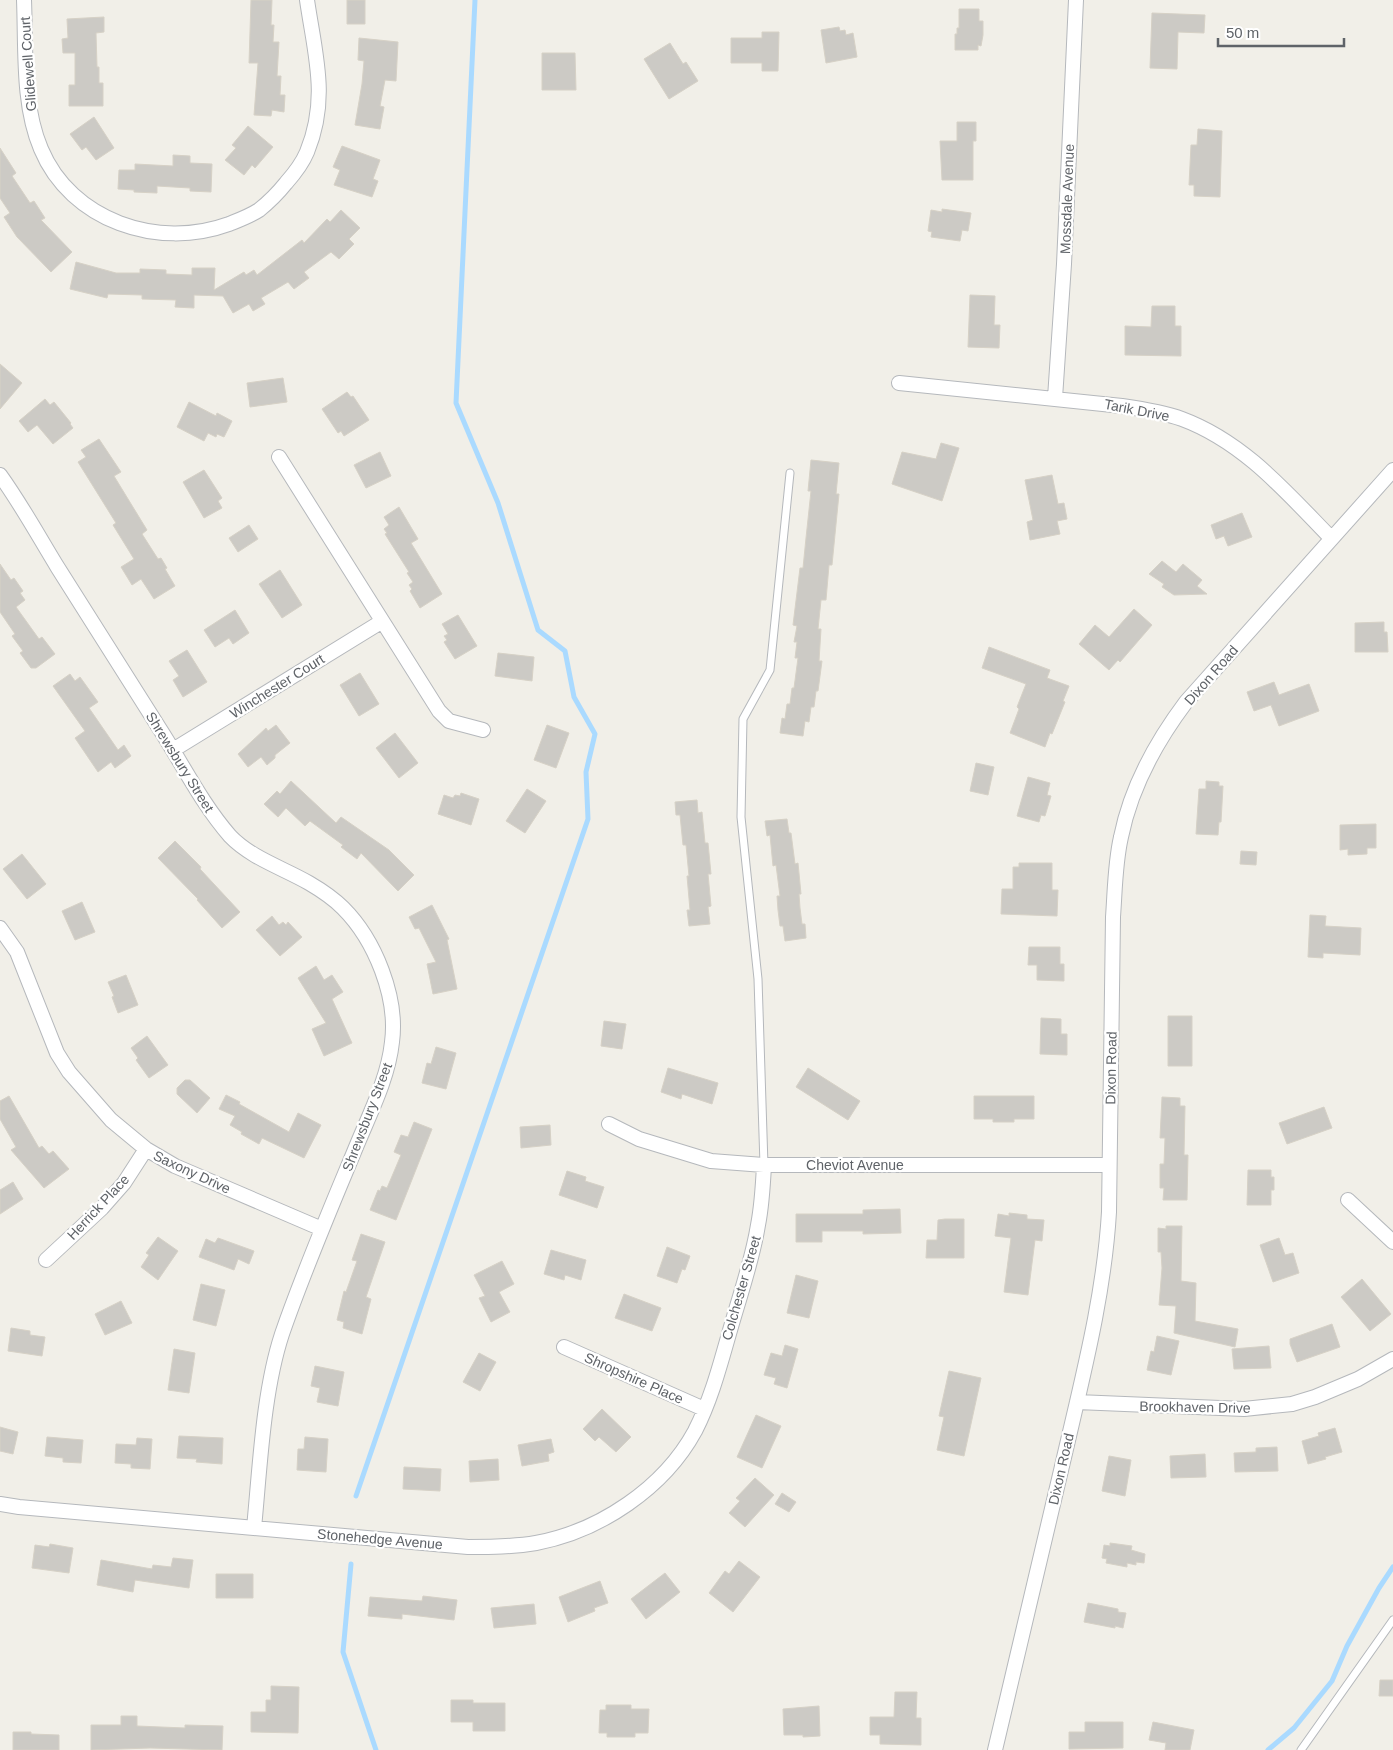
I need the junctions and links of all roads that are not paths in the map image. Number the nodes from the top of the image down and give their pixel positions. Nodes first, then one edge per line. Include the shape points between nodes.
1 (24, 0) edge
2 (307, 0) edge
3 (1076, 0) edge
4 (899, 383) dead end
5 (1055, 398) junction
6 (279, 457) dead end
7 (1393, 470) edge
8 (790, 473) dead end
9 (0, 475) edge
10 (1332, 538) junction
11 (381, 622) junction
12 (483, 730) dead end
13 (173, 750) junction
14 (0, 928) edge
15 (609, 1124) dead end
16 (146, 1149) junction
17 (764, 1165) junction
18 (1109, 1165) junction
19 (1348, 1200) dead end
20 (322, 1229) junction
21 (1393, 1242) edge
22 (46, 1260) dead end
23 (564, 1347) dead end
24 (1393, 1359) edge
25 (1077, 1402) junction
26 (704, 1409) junction
27 (0, 1504) edge
28 (254, 1528) junction
29 (1393, 1620) edge
30 (995, 1750) edge
31 (1301, 1750) edge

1 - 2 street, Glidewell Court via 29,103 41,150 51,167 80,201 102,217 138,229 195,233 241,220 259,210 298,170 307,153 319,102 318,59
3 - 5 street, Mossdale Avenue
4 - 5 street, Tarik Drive
5 - 10 street, Tarik Drive via 1151,410 1213,433 1257,464
6 - 11 street
7 - 10 street, Dixon Road
8 - 17 lane via 770,670 743,719 741,817 758,979
9 - 13 street, Shrewsbury Street
10 - 18 street, Dixon Road via 1186,702 1170,723 1136,787 1121,837 1116,870
11 - 12 street via 439,711 449,721
11 - 13 street, Winchester Court
13 - 20 street, Shrewsbury Street via 205,804 234,840 327,894 345,910 372,949 385,980 393,1022 389,1062
14 - 16 street, Saxony Drive via 17,952 50,1038 69,1072 112,1120
15 - 17 street, Cheviot Avenue via 639,1139 711,1161
16 - 20 street, Saxony Drive via 175,1166
16 - 22 street, Herrick Place via 124,1183 102,1208
17 - 18 street, Cheviot Avenue
17 - 26 street, Colchester Street via 758,1226
18 - 25 street, Dixon Road via 1107,1250
19 - 21 street
20 - 28 street, Shrewsbury Street via 281,1337 273,1372
23 - 26 street, Shropshire Place
24 - 25 street, Brookhaven Drive via 1358,1379 1315,1398 1292,1404 1244,1410
25 - 30 street, Dixon Road
26 - 28 street, Stonehedge Avenue via 683,1450 655,1483 610,1515 562,1536 515,1546 468,1547
27 - 28 street, Stonehedge Avenue
29 - 31 lane

